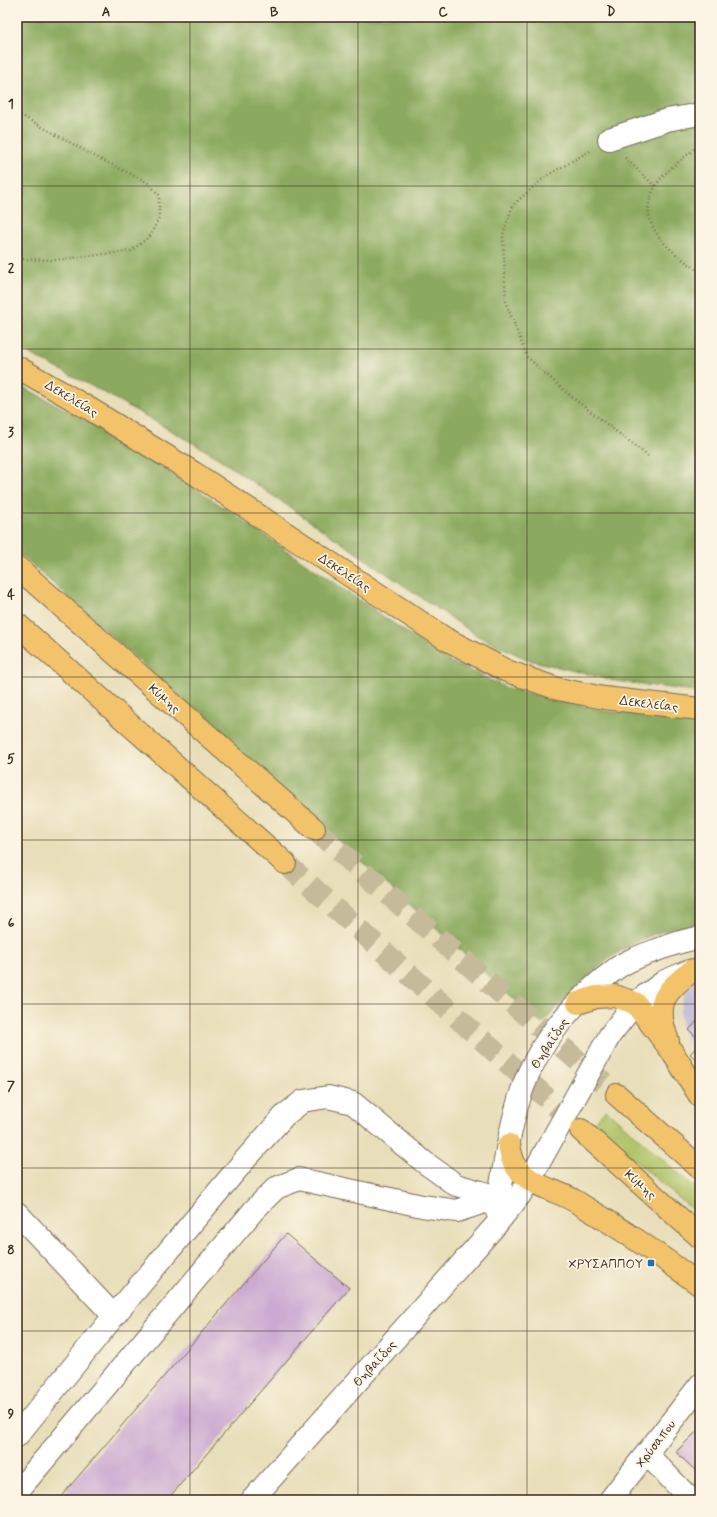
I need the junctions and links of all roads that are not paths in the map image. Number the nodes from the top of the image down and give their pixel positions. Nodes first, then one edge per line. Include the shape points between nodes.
1 (700, 114) edge
2 (610, 139) road end
3 (17, 367) edge
4 (17, 567) edge
5 (17, 624) edge
6 (700, 709) edge
7 (314, 829) tunnel mouth
8 (285, 863) tunnel mouth
9 (700, 938) edge
10 (696, 969) edge
11 (578, 1003) junction
12 (635, 1003) junction
13 (671, 1050) junction
14 (617, 1095) tunnel mouth
15 (700, 1096) edge
16 (582, 1130) tunnel mouth
17 (509, 1145) junction
18 (700, 1168) edge
19 (530, 1179) junction
20 (506, 1201) junction
21 (17, 1213) edge
22 (700, 1238) edge
23 (700, 1285) edge
24 (114, 1316) junction
25 (700, 1385) edge
26 (17, 1436) edge
27 (647, 1454) junction
28 (17, 1492) edge
29 (252, 1500) edge
30 (610, 1500) edge
31 (691, 1500) edge

1 - 2 street via 667,120
3 - 6 main road, Δεκελείας via 194,473 446,638 507,671 558,689 604,698
4 - 7 main road, Κύμης
5 - 8 main road
9 - 11 street, Θηβαΐδος via 688,939 644,954 613,970
10 - 12 street, Θηβαΐδος via 665,981
10 - 13 main road via 673,985 663,1000 662,1025
11 - 12 main road via 596,997 615,996
11 - 17 street, Θηβαΐδος via 556,1027 535,1060 522,1089
12 - 13 main road
12 - 19 street, Θηβαΐδος via 610,1035
13 - 15 main road
14 - 18 main road
16 - 22 main road, Κύμης
17 - 19 main road via 512,1158 519,1170
17 - 20 street, Θηβαΐδος
19 - 20 street, Θηβαΐδος
19 - 23 main road via 607,1220
20 - 24 street via 456,1185 353,1103 328,1097 303,1101 285,1114 248,1156
20 - 28 street via 457,1211 422,1206 299,1179 276,1188 254,1210
20 - 29 street, Θηβαΐδος via 496,1225
21 - 24 street
24 - 26 street
25 - 27 street, Χρύσαπου
27 - 30 street, Χρύσαπου
27 - 31 street

